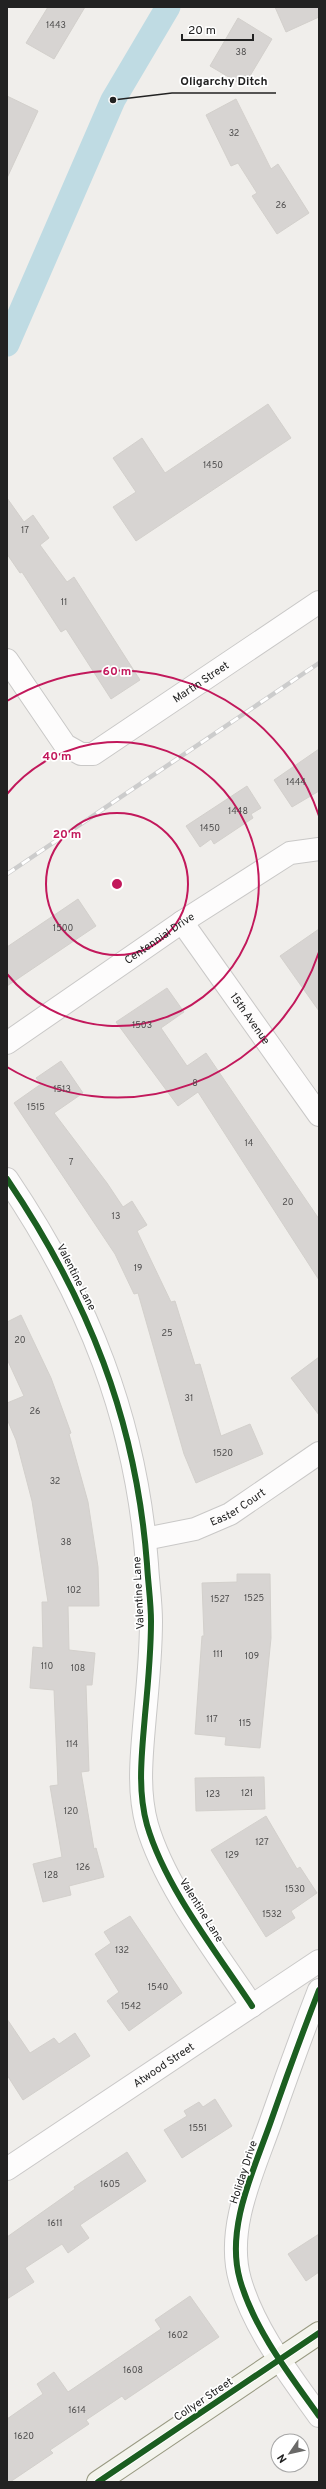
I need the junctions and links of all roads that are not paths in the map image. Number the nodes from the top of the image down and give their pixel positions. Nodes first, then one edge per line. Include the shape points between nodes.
1 (319, 602) edge
2 (11, 674) edge
3 (319, 849) edge
4 (182, 922) junction
5 (7, 1043) edge
6 (319, 1115) edge
7 (7, 1180) edge
8 (319, 1453) edge
9 (145, 1539) junction
10 (319, 1961) edge
11 (319, 1990) edge
12 (252, 2006) junction
13 (8, 2166) edge
14 (319, 2333) edge
15 (280, 2358) junction
16 (319, 2416) edge
17 (98, 2482) edge

1 - 2 street, Martin Street via 93,754 81,754 65,745
3 - 4 street, Centennial Drive via 290,853
4 - 5 street, Centennial Drive
4 - 6 street, 15th Avenue
7 - 9 street, Valentine Lane via 39,1227 90,1325 121,1408 136,1473
8 - 9 street, Easter Court via 230,1514 195,1529
9 - 12 street, Valentine Lane via 151,1619 149,1679 140,1779 147,1825 165,1868
10 - 12 street, Atwood Street
11 - 15 street, Holiday Drive via 246,2192 237,2234 239,2278 249,2308
12 - 13 street, Atwood Street
14 - 15 street, Collyer Street
15 - 16 street, Holiday Drive
15 - 17 street, Collyer Street

